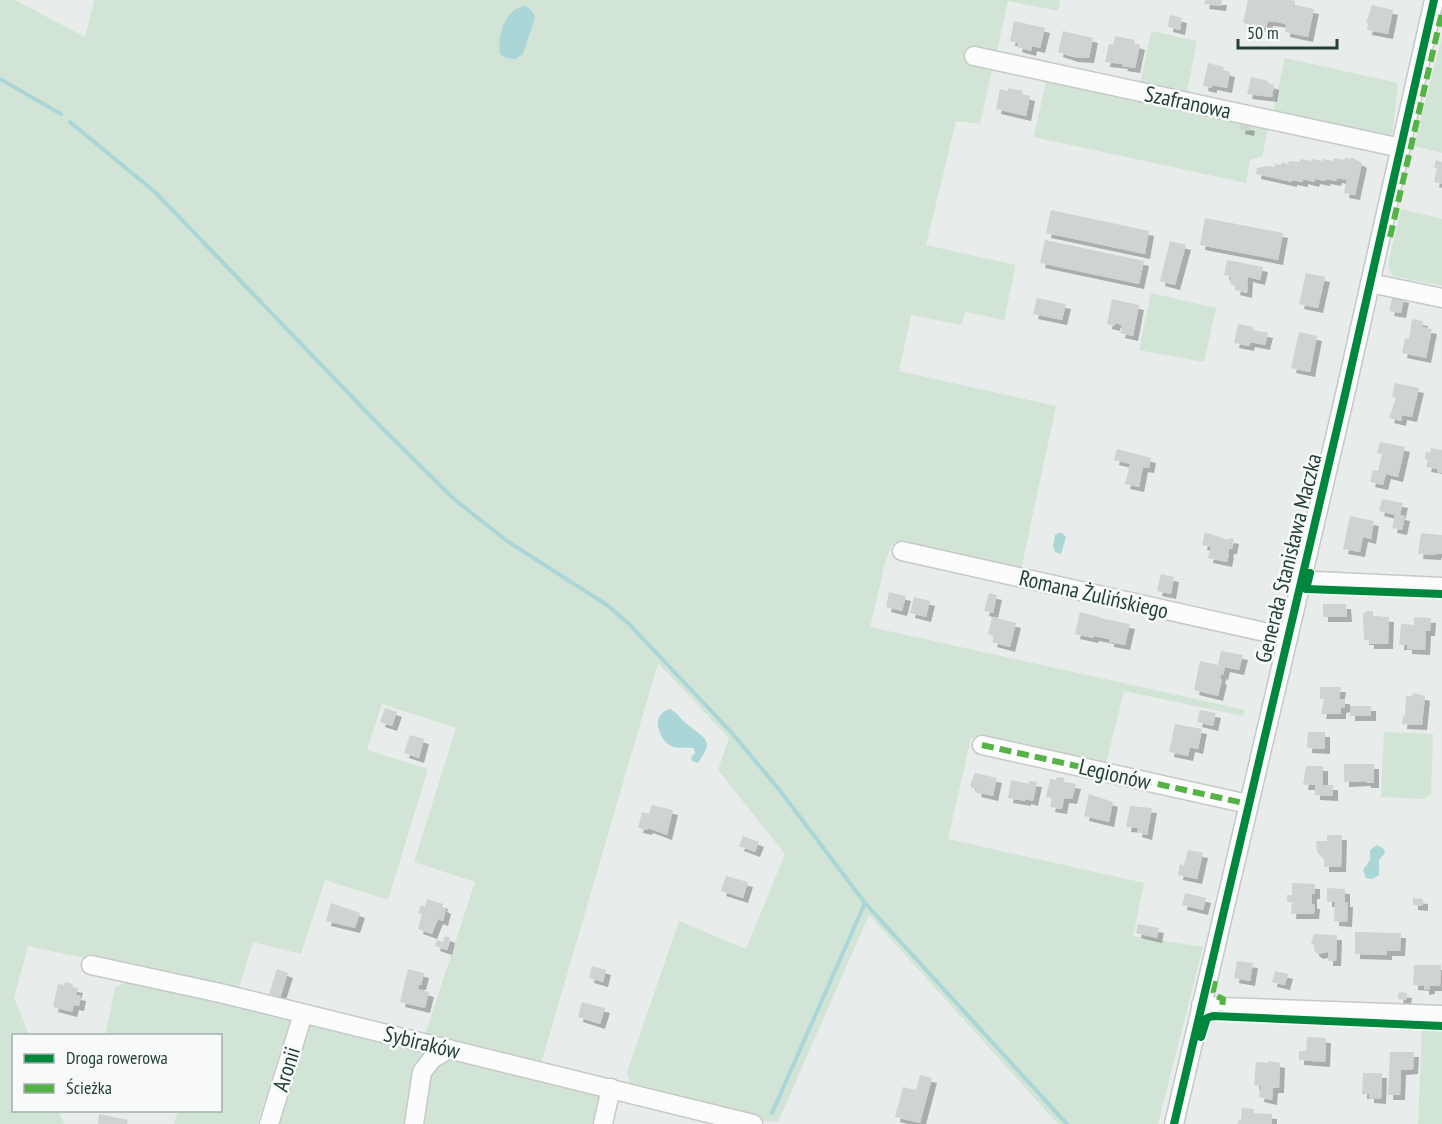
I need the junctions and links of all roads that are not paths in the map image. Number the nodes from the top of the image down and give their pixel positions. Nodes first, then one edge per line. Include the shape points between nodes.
1 (1436, 12) edge
2 (974, 56) dead end
3 (1401, 148) junction
4 (1370, 283) junction
5 (1442, 298) edge
6 (902, 551) dead end
7 (1302, 578) junction
8 (1442, 587) edge
9 (1287, 637) junction
10 (982, 744) dead end
11 (1248, 804) junction
12 (91, 965) dead end
13 (1201, 1005) junction
14 (303, 1014) junction
15 (1442, 1015) edge
16 (449, 1049) junction
17 (611, 1088) junction
18 (269, 1124) edge
19 (414, 1124) edge
20 (603, 1124) edge
21 (753, 1124) edge
22 (1174, 1124) edge

1 - 3 street, Generała Stanisława Maczka
2 - 3 street, Szafranowa
3 - 4 street, Generała Stanisława Maczka
4 - 5 street
4 - 7 street, Generała Stanisława Maczka
6 - 9 street, Romana Żulińskiego
7 - 8 street
7 - 9 street, Generała Stanisława Maczka
9 - 11 street, Generała Stanisława Maczka
10 - 11 street, Legionów
11 - 13 street, Generała Stanisława Maczka
12 - 14 street, Sybiraków
13 - 15 street
13 - 22 street, Generała Stanisława Maczka
14 - 16 street, Sybiraków
14 - 18 street, Aronii
16 - 17 street, Sybiraków
16 - 19 street via 432,1059 422,1072
17 - 20 street
17 - 21 street, Sybiraków

